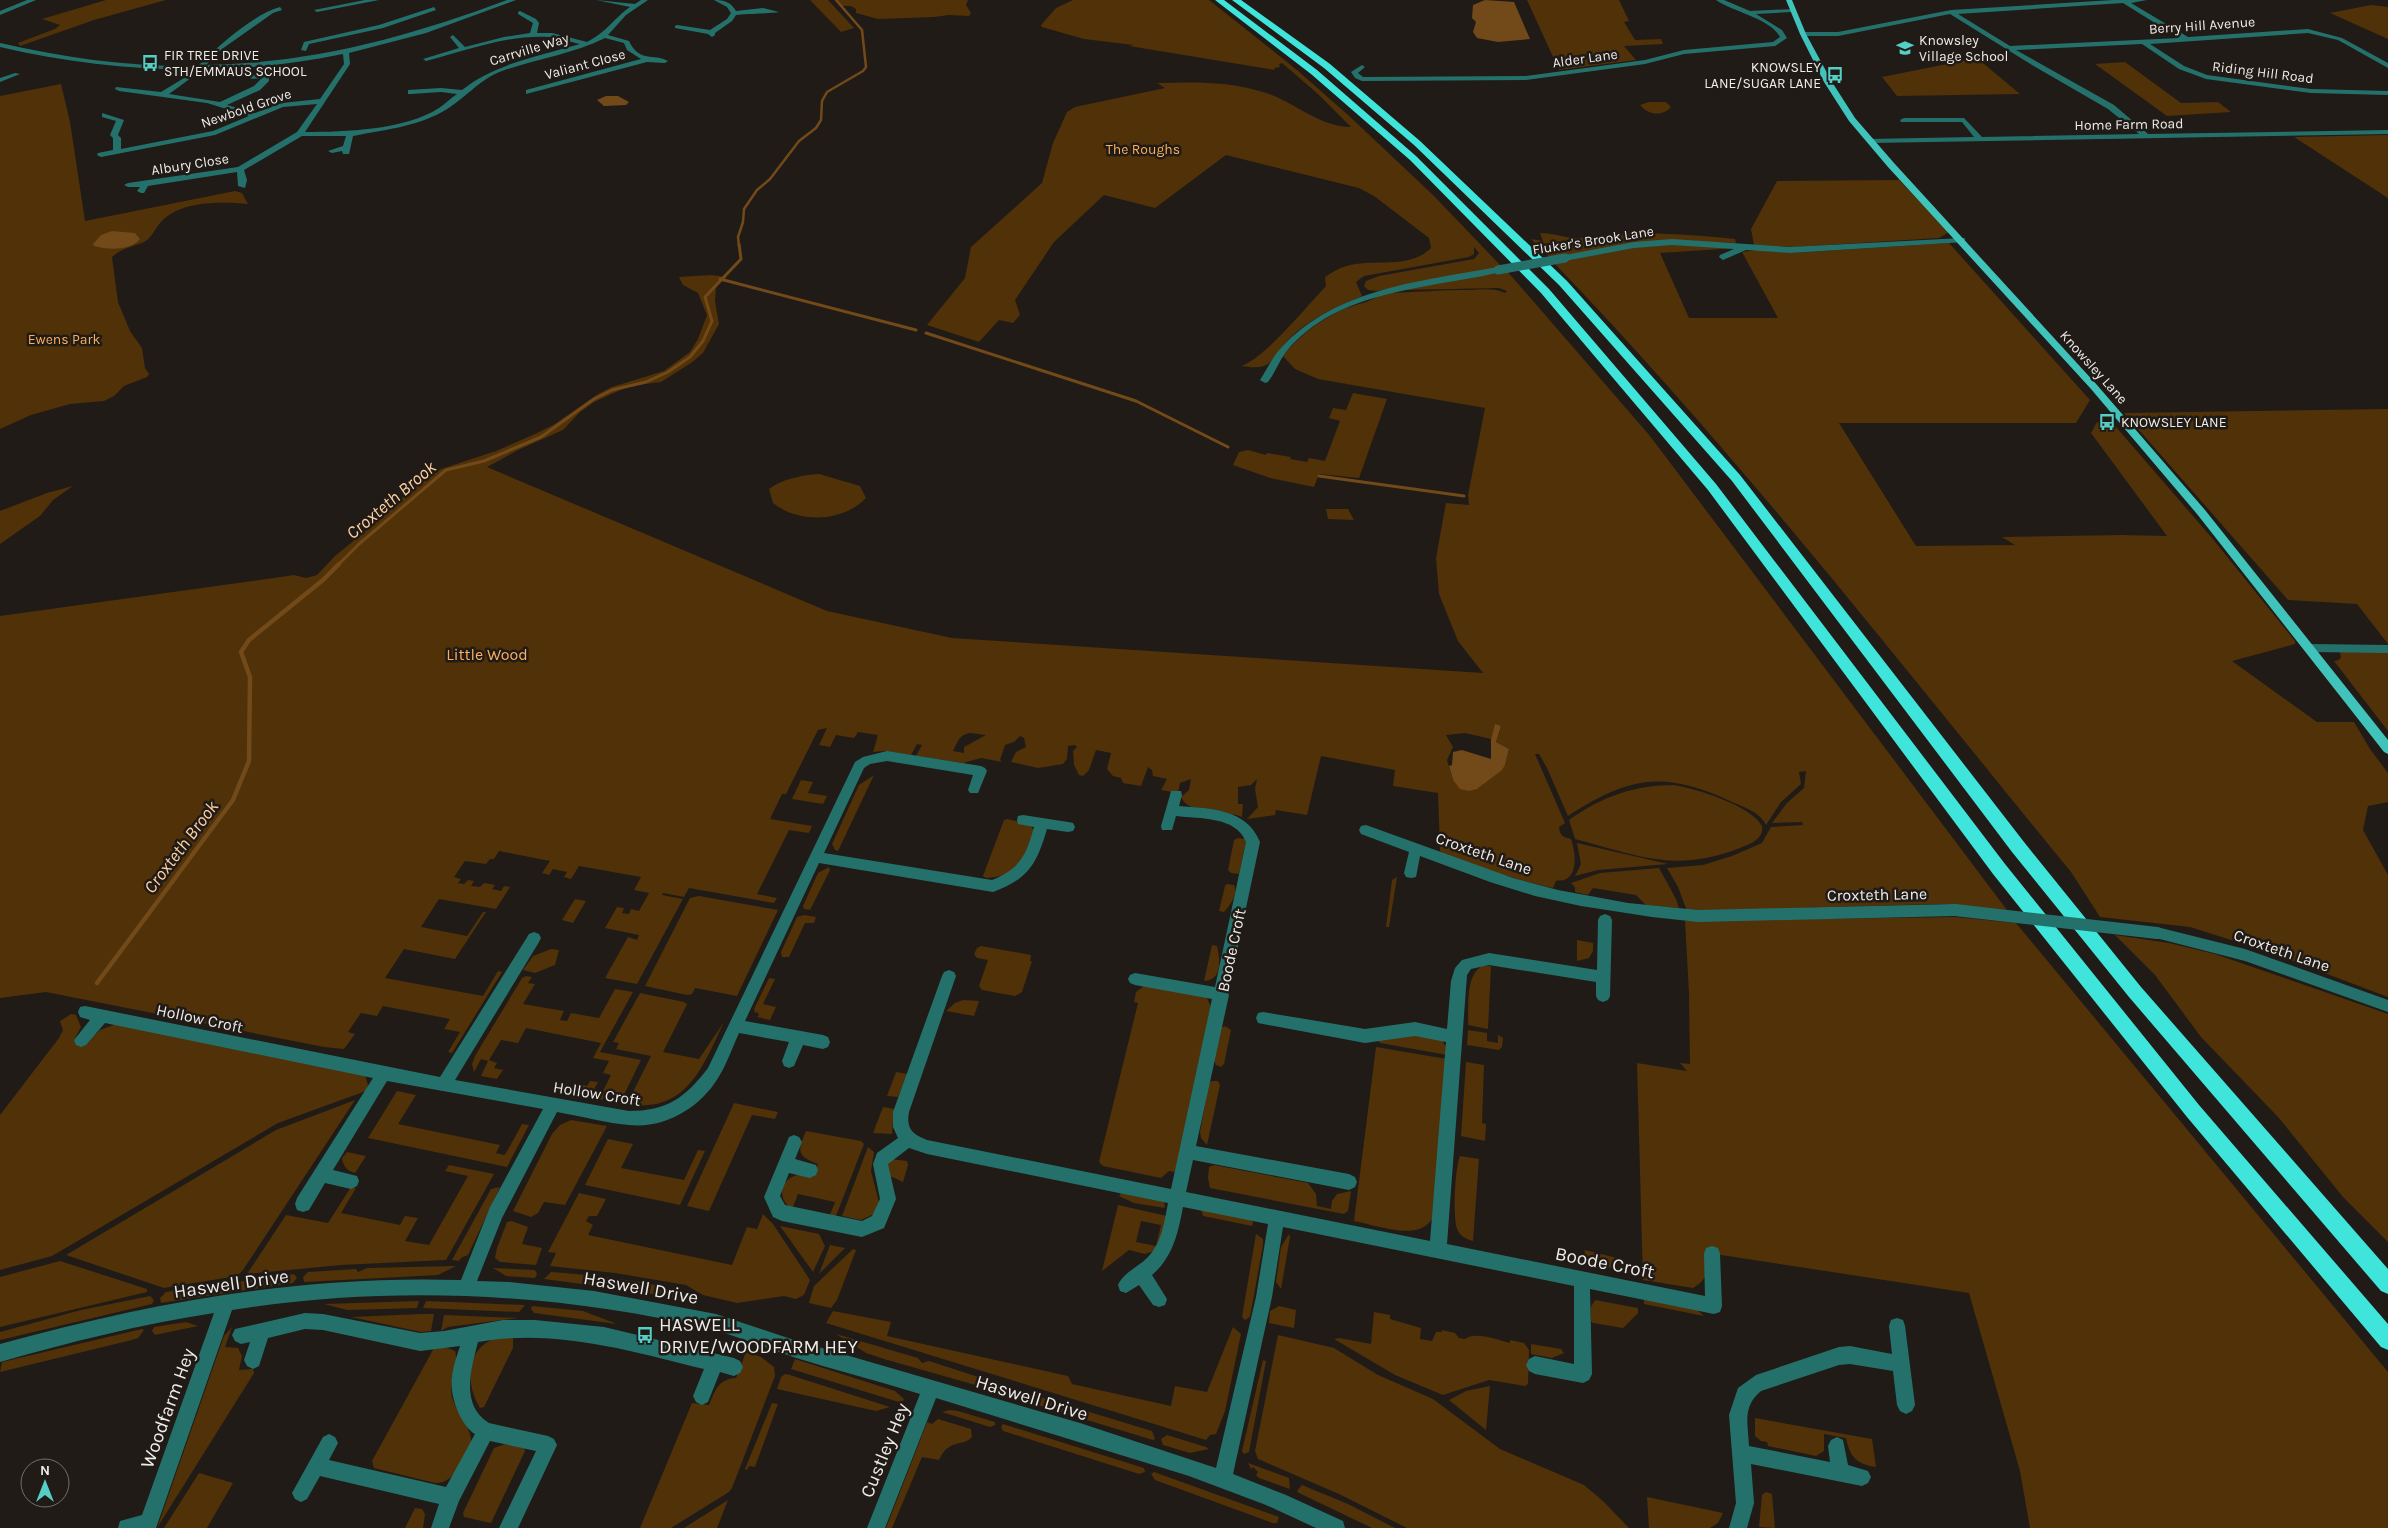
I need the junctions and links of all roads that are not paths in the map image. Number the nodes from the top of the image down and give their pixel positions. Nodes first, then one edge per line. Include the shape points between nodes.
1 (32, 0) edge
2 (376, 0) edge
3 (436, 0) edge
4 (513, 0) edge
5 (599, 0) edge
6 (645, 0) edge
7 (717, 0) edge
8 (1219, 0) edge
9 (1236, 0) edge
10 (1719, 0) edge
11 (1788, 0) edge
12 (1984, 0) edge
13 (2028, 0) edge
14 (2144, 0) edge
15 (2124, 2) junction
16 (636, 6) junction
17 (2036, 7) junction
18 (1992, 8) junction
19 (280, 9) dead end
20 (317, 10) dead end
21 (773, 10) dead end
22 (1791, 10) junction
23 (1749, 12) junction
24 (1951, 12) junction
25 (0, 13) edge
26 (440, 13) junction
27 (520, 13) dead end
28 (734, 13) junction
29 (454, 22) junction
30 (666, 26) dead end
31 (1802, 34) junction
32 (533, 35) junction
33 (604, 36) junction
34 (2186, 39) junction
35 (2144, 42) junction
36 (444, 43) dead end
37 (588, 44) junction
38 (0, 45) edge
39 (2009, 48) junction
40 (304, 50) dead end
41 (464, 50) junction
42 (346, 52) junction
43 (425, 59) dead end
44 (647, 60) junction
45 (665, 60) dead end
46 (2388, 66) edge
47 (1362, 67) dead end
48 (200, 68) junction
49 (17, 74) dead end
50 (2, 77) edge
51 (179, 77) dead end
52 (189, 77) junction
53 (197, 77) dead end
54 (252, 77) dead end
55 (133, 84) dead end
56 (401, 92) dead end
57 (464, 92) junction
58 (529, 93) dead end
59 (2388, 93) edge
60 (163, 94) junction
61 (323, 101) junction
62 (220, 105) junction
63 (256, 116) junction
64 (97, 119) dead end
65 (1905, 120) dead end
66 (1964, 120) junction
67 (1976, 120) dead end
68 (2388, 132) edge
69 (300, 134) junction
70 (350, 134) junction
71 (2146, 136) junction
72 (1981, 140) junction
73 (1871, 141) junction
74 (332, 151) dead end
75 (117, 152) junction
76 (101, 155) dead end
77 (240, 169) junction
78 (128, 186) dead end
79 (242, 186) dead end
80 (1962, 240) junction
81 (1748, 247) junction
82 (1723, 257) dead end
83 (1264, 380) dead end
84 (2310, 648) junction
85 (2388, 649) edge
86 (2388, 749) edge
87 (974, 790) dead end
88 (1176, 794) dead end
89 (1172, 810) junction
90 (1023, 820) dead end
91 (1042, 823) junction
92 (1167, 826) dead end
93 (1068, 827) dead end
94 (1366, 830) dead end
95 (1417, 849) junction
96 (816, 856) junction
97 (1412, 873) dead end
98 (1606, 920) dead end
99 (534, 938) dead end
100 (949, 976) dead end
101 (1602, 977) junction
102 (1135, 979) dead end
103 (1222, 995) junction
104 (1603, 996) dead end
105 (2388, 1006) edge
106 (85, 1012) dead end
107 (102, 1016) junction
108 (1263, 1018) dead end
109 (736, 1026) junction
110 (799, 1037) junction
111 (1454, 1037) junction
112 (81, 1040) dead end
113 (823, 1042) dead end
114 (789, 1061) dead end
115 (384, 1074) junction
116 (444, 1084) junction
117 (554, 1105) junction
118 (908, 1140) junction
119 (794, 1142) dead end
120 (1189, 1152) junction
121 (785, 1165) junction
122 (810, 1170) dead end
123 (2288, 1171) junction
124 (321, 1175) junction
125 (351, 1181) dead end
126 (1349, 1182) dead end
127 (1179, 1198) junction
128 (302, 1204) dead end
129 (1277, 1217) junction
130 (1438, 1249) junction
131 (1712, 1254) dead end
132 (2388, 1272) edge
133 (1141, 1274) junction
134 (1582, 1279) junction
135 (2388, 1284) edge
136 (1126, 1285) dead end
137 (466, 1288) junction
138 (1159, 1299) dead end
139 (226, 1302) junction
140 (1897, 1326) dead end
141 (260, 1332) junction
142 (241, 1335) dead end
143 (471, 1336) junction
144 (2388, 1340) edge
145 (0, 1353) edge
146 (253, 1360) dead end
147 (715, 1363) junction
148 (1901, 1364) junction
149 (1535, 1366) dead end
150 (734, 1367) dead end
151 (931, 1388) junction
152 (702, 1396) dead end
153 (1906, 1405) dead end
154 (486, 1431) junction
155 (329, 1443) dead end
156 (1837, 1446) dead end
157 (1742, 1453) junction
158 (316, 1466) junction
159 (1840, 1472) junction
160 (1862, 1477) dead end
161 (1223, 1479) junction
162 (301, 1493) dead end
163 (452, 1498) junction
164 (148, 1526) edge
165 (127, 1528) edge
166 (440, 1528) edge
167 (508, 1528) edge
168 (876, 1528) edge
169 (1336, 1528) edge
170 (1738, 1528) edge

1 - 25 street
2 - 20 street
3 - 26 street
4 - 29 street
5 - 16 street
6 - 16 street, Carrville Way
7 - 28 street via 730,6
8 - 144 highway via 1314,72 1413,158 1544,291 1712,487 2000,869 2181,1095
9 - 123 highway via 1327,66 1394,124 1563,283 1736,478 2018,847 2135,992
10 - 23 street
11 - 22 main road, Knowsley Lane
12 - 18 street
13 - 17 street
14 - 15 street
15 - 17 street
15 - 34 street
16 - 33 street, Carrville Way via 615,22
17 - 18 street
18 - 24 street
19 - 48 street via 268,11
21 - 28 street
22 - 23 street
22 - 31 main road, Knowsley Lane
23 - 47 street, Alder Lane via 1780,31 1784,38 1782,41 1752,47 1684,52 1645,62 1526,78 1362,79 1354,72
24 - 31 street via 1838,34
24 - 39 street
26 - 29 street
26 - 40 street via 306,43
27 - 32 street via 536,23
28 - 30 street via 712,33
29 - 42 street
31 - 73 main road, Knowsley Lane via 1828,82
32 - 37 street
32 - 41 street
33 - 37 street, Carrville Way
33 - 44 street, Valiant Close via 626,42 628,49
34 - 35 street, Berry Hill Avenue
34 - 46 street, Berry Hill Avenue via 2314,32 2344,40
35 - 39 street, Berry Hill Avenue
35 - 59 street, Riding Hill Road via 2178,67 2206,78 2311,90
36 - 41 street via 454,39
37 - 57 street, Carrville Way via 499,70
38 - 48 street via 93,63
39 - 71 street via 2111,107
41 - 43 street
42 - 48 street via 270,64
42 - 61 street via 348,64
44 - 45 street, Valiant Close
44 - 58 street, Valiant Close
49 - 50 street
51 - 52 street
52 - 53 street
52 - 60 street
54 - 62 street via 267,72 266,81 257,88
55 - 60 street via 122,89
56 - 57 street
57 - 70 street, Carrville Way via 441,110 416,121
60 - 62 street via 208,100
61 - 63 street, Newbold Grove via 282,106
61 - 69 street
62 - 63 street
63 - 75 street, Newbold Grove via 215,133
64 - 75 street via 108,114 120,120 114,134
65 - 66 street
66 - 67 street
66 - 72 street
68 - 71 street, Home Farm Road
69 - 70 street, Carrville Way
69 - 77 street
70 - 74 street via 346,150
71 - 72 street, Home Farm Road
72 - 73 street, Home Farm Road
73 - 80 main road, Knowsley Lane
75 - 76 street, Newbold Grove
77 - 78 street, Albury Close via 219,170 143,187
77 - 79 street
80 - 81 street, Fluker's Brook Lane via 1790,250
80 - 84 main road, Knowsley Lane via 2201,512
81 - 82 street
81 - 83 street, Fluker's Brook Lane, bridge via 1672,242 1634,246 1395,290 1322,318 1290,341
84 - 85 street
84 - 86 main road, Knowsley Lane
87 - 96 street, Hollow Croft via 982,767 887,756 867,760 859,765
88 - 89 street
89 - 92 street
89 - 103 street, Boode Croft via 1231,819 1243,824 1252,835
90 - 91 street
91 - 93 street
91 - 96 street via 1030,862 1010,880 993,886
94 - 95 street, Croxteth Lane
95 - 97 street
95 - 105 street, Croxteth Lane, bridge via 1513,884 1671,914 1954,910 2157,933 2207,943
96 - 109 street, Hollow Croft
98 - 101 street
99 - 116 street
100 - 118 street via 901,1112 901,1131
101 - 104 street
101 - 111 street via 1489,959 1467,964 1458,981
102 - 103 street
103 - 120 street, Boode Croft
106 - 107 street, Hollow Croft
107 - 112 street
107 - 115 street, Hollow Croft
108 - 111 street via 1365,1036 1415,1029
109 - 110 street
109 - 117 street, Hollow Croft via 713,1073 697,1094 681,1107 645,1118 629,1118
110 - 113 street
110 - 114 street
111 - 130 street
115 - 116 street, Hollow Croft
115 - 124 street
116 - 117 street, Hollow Croft
117 - 137 street via 496,1213
118 - 121 street via 884,1155 880,1162 880,1180 888,1200 878,1222 862,1229 780,1211 772,1197
118 - 127 street, Boode Croft via 928,1147
119 - 121 street
120 - 126 street
120 - 127 street, Boode Croft
121 - 122 street
123 - 132 highway
123 - 135 highway
124 - 125 street
124 - 128 street
127 - 129 street, Boode Croft
127 - 133 street via 1164,1251 1155,1264
129 - 130 street, Boode Croft
129 - 161 street via 1245,1390
130 - 134 street, Boode Croft
131 - 134 street, Boode Croft via 1714,1306
133 - 136 street
133 - 138 street
134 - 149 street via 1583,1374
137 - 139 street, Haswell Drive via 321,1292
137 - 151 street, Haswell Drive via 589,1298 678,1314 739,1329 789,1347
139 - 145 street, Haswell Drive via 76,1332
139 - 164 street, Woodfarm Hey
140 - 148 street
141 - 142 street
141 - 143 street via 305,1320 420,1342
141 - 146 street
143 - 147 street via 503,1329 582,1333
143 - 154 street via 460,1378 460,1392 476,1425
147 - 150 street
147 - 152 street
148 - 153 street
148 - 157 street via 1839,1356 1756,1384 1744,1394 1739,1408
151 - 161 street, Haswell Drive
151 - 168 street, Custley Hey
154 - 163 street
154 - 167 street via 548,1445
155 - 158 street
156 - 159 street
157 - 159 street
157 - 170 street via 1745,1503
158 - 162 street
158 - 163 street
159 - 160 street
161 - 169 street, Haswell Drive
163 - 166 street
164 - 165 street

